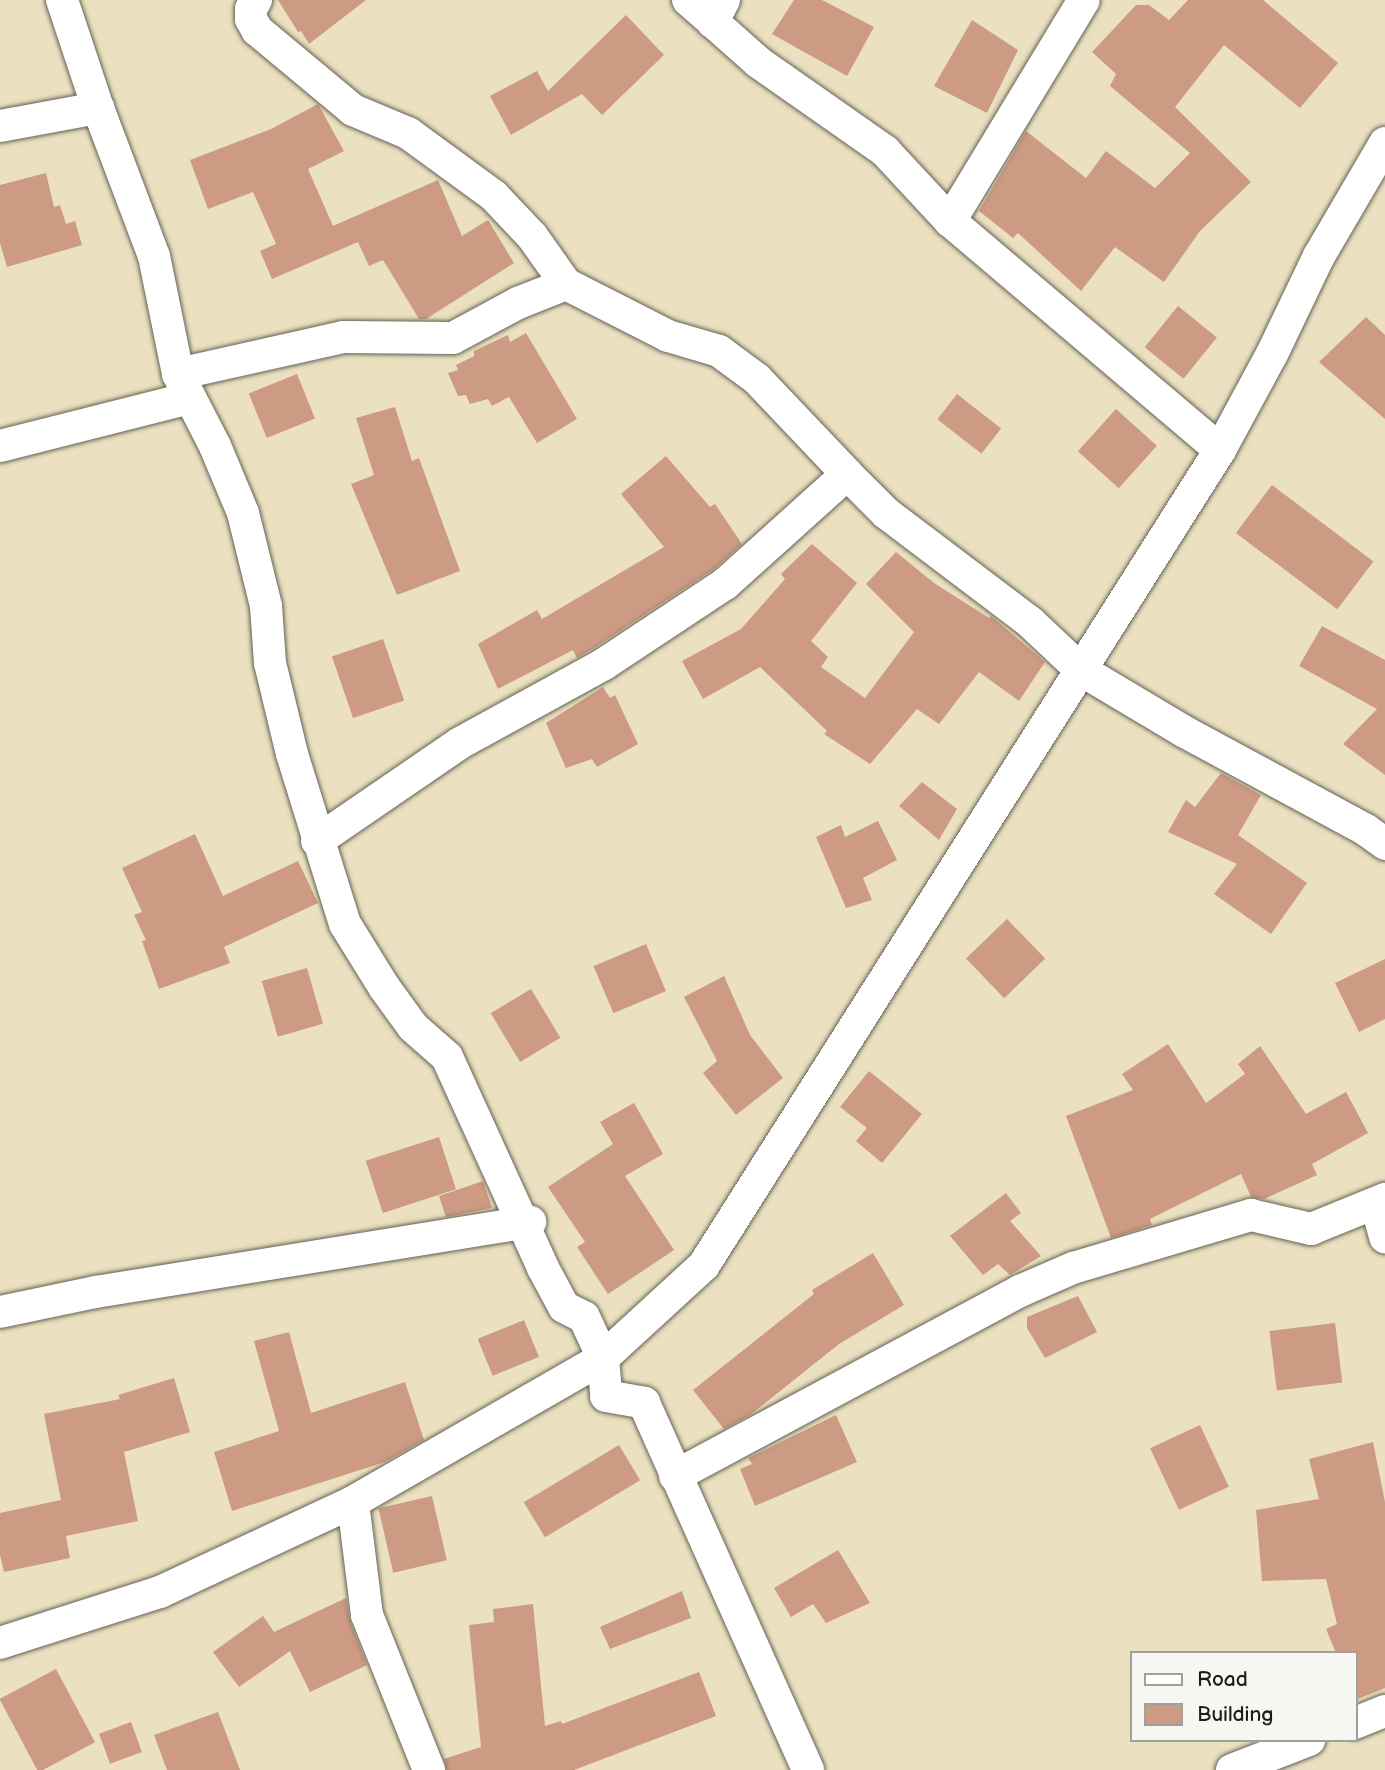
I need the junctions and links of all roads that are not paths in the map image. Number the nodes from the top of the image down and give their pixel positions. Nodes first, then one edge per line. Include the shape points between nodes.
1 (62, 0) edge
2 (256, 0) edge
3 (688, 0) edge
4 (1084, 0) edge
5 (719, 11) edge
6 (98, 108) junction
7 (0, 126) edge
8 (1385, 143) edge
9 (950, 221) junction
10 (566, 284) junction
11 (184, 386) junction
12 (0, 446) edge
13 (1220, 450) junction
14 (847, 474) junction
15 (1081, 670) junction
16 (317, 841) junction
17 (1385, 844) edge
18 (1385, 1199) edge
19 (1385, 1220) edge
20 (525, 1223) junction
21 (1385, 1237) edge
22 (0, 1312) edge
23 (603, 1358) junction
24 (675, 1476) junction
25 (353, 1502) junction
26 (0, 1643) edge
27 (1385, 1711) edge
28 (1357, 1722) edge
29 (1304, 1742) edge
30 (812, 1766) edge
31 (429, 1770) edge
32 (1232, 1770) edge

1 - 6 street
2 - 10 street via 251,19 257,30 353,110 408,133 494,196 532,236
3 - 5 street
4 - 9 street
5 - 9 street via 758,62 885,151
6 - 7 street
6 - 11 street via 154,256
8 - 13 street via 1319,256
9 - 13 street
10 - 11 street via 518,303 453,338 344,337
10 - 14 street via 668,336 719,351 757,379
11 - 12 street
11 - 16 street via 243,513 266,606 270,663
13 - 15 street
14 - 15 street via 886,513 1030,622
14 - 16 street via 725,584 604,664 460,743
15 - 17 street
15 - 23 street via 704,1265
16 - 20 street via 345,924 413,1027 447,1057
18 - 24 street via 1311,1229 1251,1215 1073,1268 1020,1291
19 - 21 street via 1381,1222
20 - 22 street via 96,1292
20 - 23 street via 565,1307 584,1317
23 - 24 street via 606,1396 644,1403
23 - 25 street
24 - 30 street
25 - 26 street via 160,1592
25 - 31 street via 367,1615
27 - 28 street
29 - 32 street

